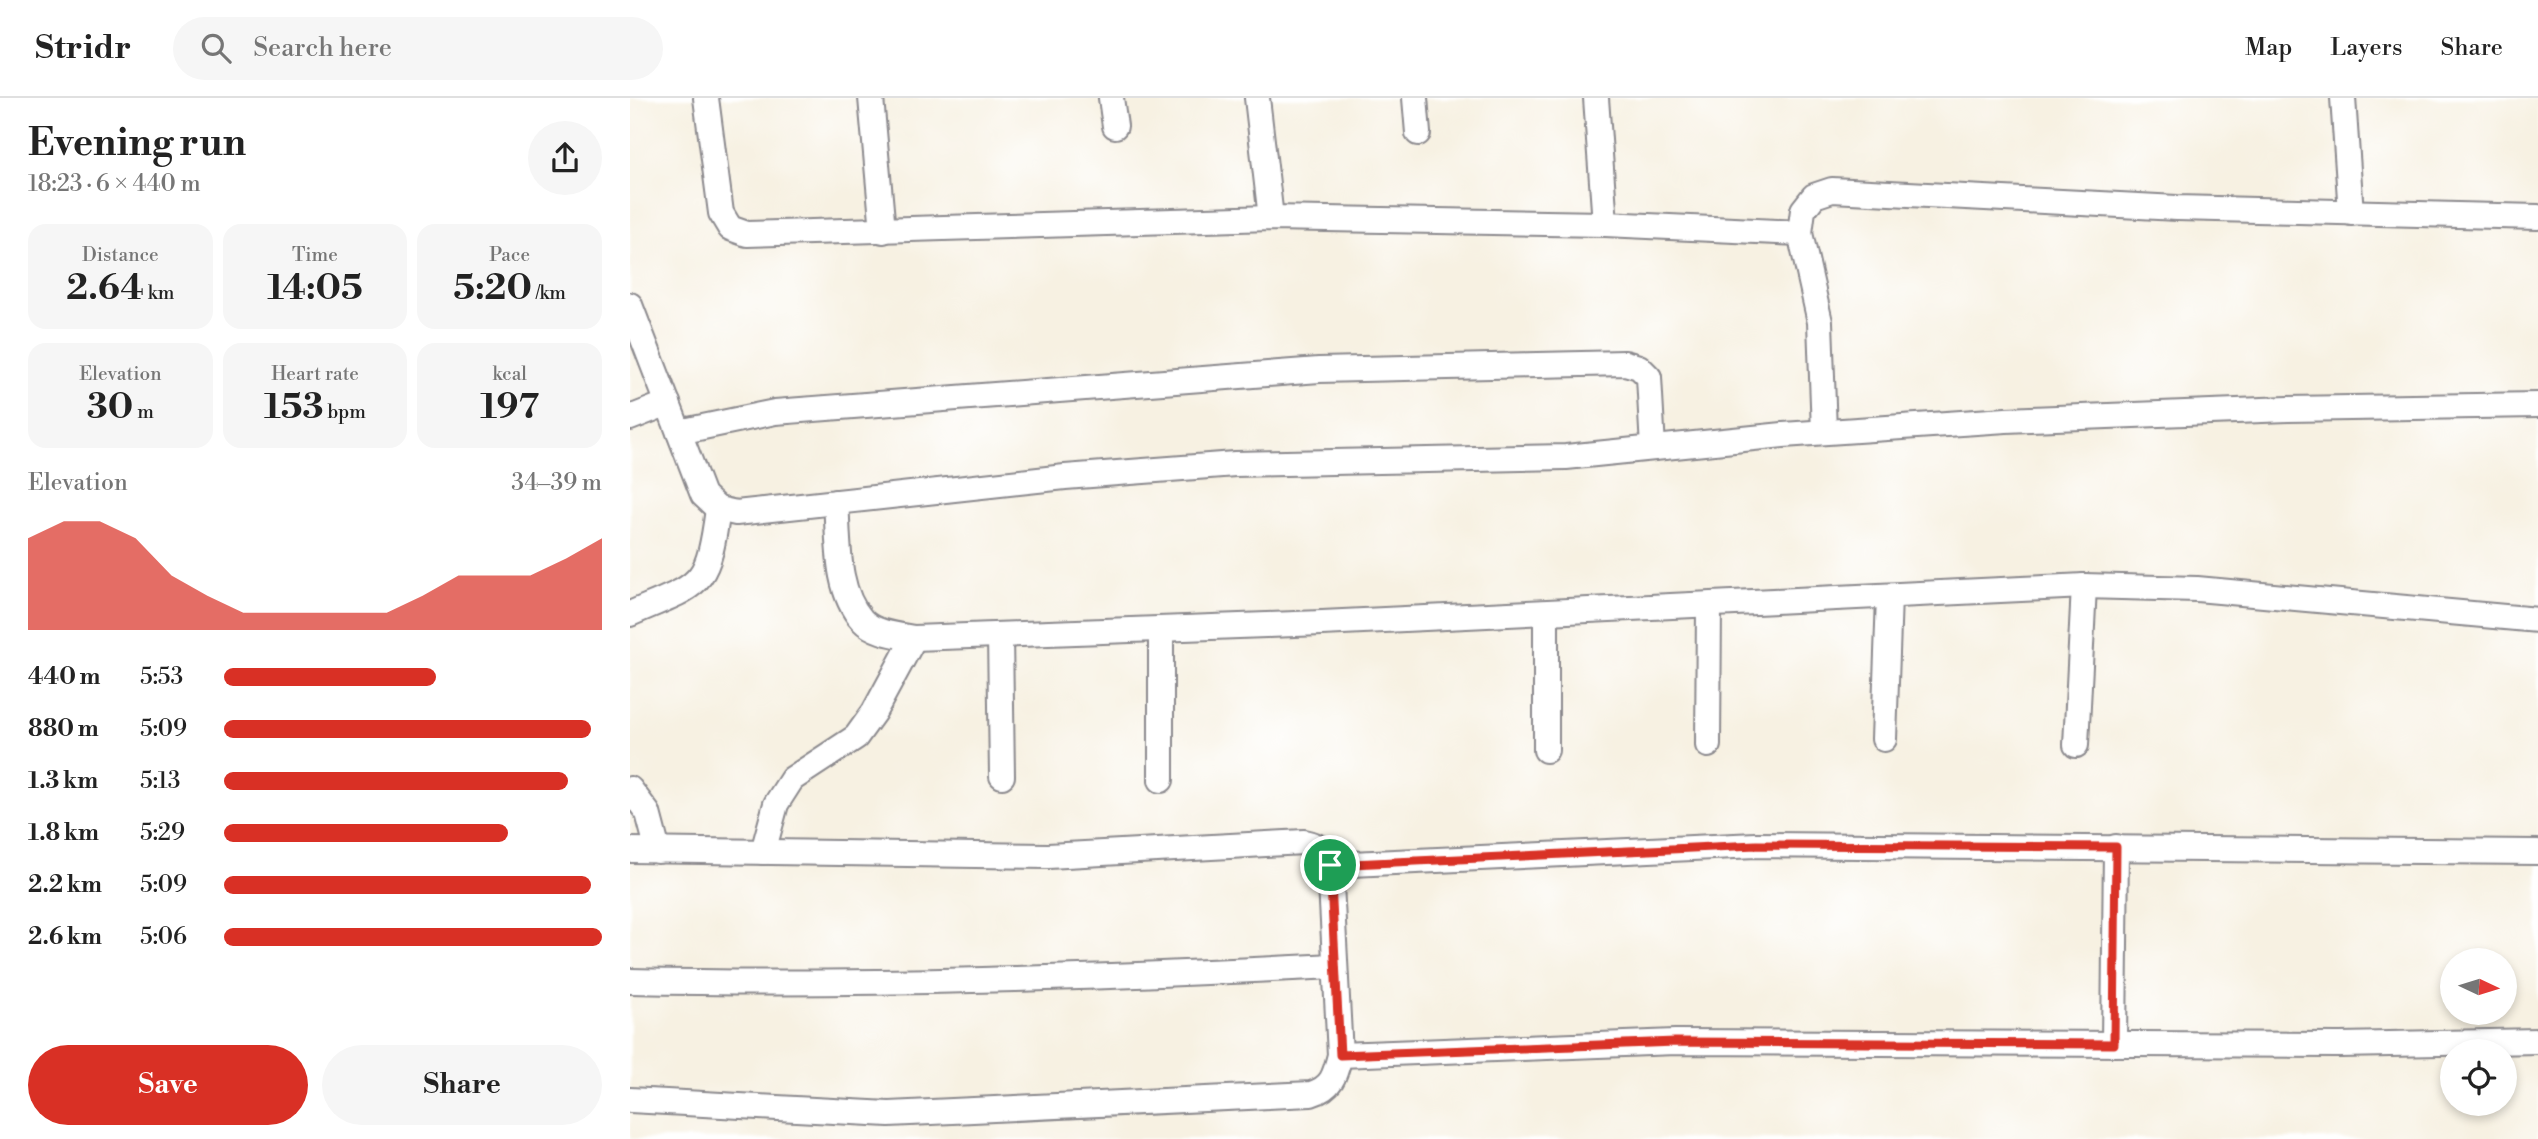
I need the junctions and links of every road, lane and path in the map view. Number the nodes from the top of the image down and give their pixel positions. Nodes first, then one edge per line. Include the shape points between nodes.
1 (706, 98) edge
2 (871, 98) edge
3 (1111, 98) edge
4 (1257, 98) edge
5 (1415, 98) edge
6 (1596, 98) edge
7 (2343, 98) edge
8 (1115, 126) dead end
9 (1418, 133) dead end
10 (2351, 213) junction
11 (2538, 217) edge
12 (1271, 218) junction
13 (1605, 224) junction
14 (883, 231) junction
15 (1800, 233) junction
16 (630, 305) edge
17 (668, 403) junction
18 (2538, 405) edge
19 (630, 418) edge
20 (679, 432) junction
21 (1824, 432) junction
22 (1653, 448) junction
23 (836, 502) junction
24 (718, 509) junction
25 (2084, 586) junction
26 (1889, 596) junction
27 (1709, 605) junction
28 (1546, 613) junction
29 (630, 614) edge
30 (2538, 620) edge
31 (1161, 629) junction
32 (1000, 635) junction
33 (914, 638) junction
34 (1884, 740) dead end
35 (1708, 745) dead end
36 (2076, 745) dead end
37 (1546, 750) dead end
38 (1002, 776) dead end
39 (1161, 780) dead end
40 (630, 789) edge
41 (2116, 847) junction
42 (630, 850) edge
43 (657, 851) junction
44 (763, 852) junction
45 (2538, 852) edge
46 (1330, 865) junction
47 (1335, 966) junction
48 (630, 981) edge
49 (2538, 1041) edge
50 (2114, 1044) junction
51 (1340, 1055) junction
52 (630, 1100) edge

1 - 14 street via 721,213 730,228 747,234
2 - 14 street
3 - 8 street
4 - 12 street
5 - 9 street
6 - 13 street
7 - 10 street
10 - 11 street
10 - 15 street via 1832,190 1814,195 1803,210
12 - 13 street
12 - 14 street
13 - 15 street
15 - 21 street via 1819,323
16 - 17 street
17 - 19 street
17 - 20 street
18 - 21 street via 2288,409
20 - 22 street via 775,412 1319,370 1625,363 1639,367 1649,377
20 - 24 street via 703,495
21 - 22 street
22 - 23 street via 1566,457 1235,464
23 - 24 street via 760,512
23 - 33 street via 842,572 853,605 863,621 885,633
24 - 29 street via 704,574 689,588
25 - 26 street
25 - 30 street via 2197,589
25 - 36 street
26 - 27 street
26 - 34 street
27 - 28 street
27 - 35 street
28 - 31 street
28 - 37 street
31 - 32 street
31 - 39 street
32 - 33 street
32 - 38 street
33 - 44 street via 856,737 792,779 776,804
40 - 43 street via 648,813
41 - 45 street
41 - 46 street via 1756,845
41 - 50 street
42 - 43 street
43 - 44 street
44 - 46 street via 1048,856 1304,842 1328,854
46 - 47 street
47 - 48 street via 926,983
47 - 51 street
49 - 50 street
50 - 51 street via 1675,1042
51 - 52 street via 1335,1076 1325,1090 1311,1094 889,1114

